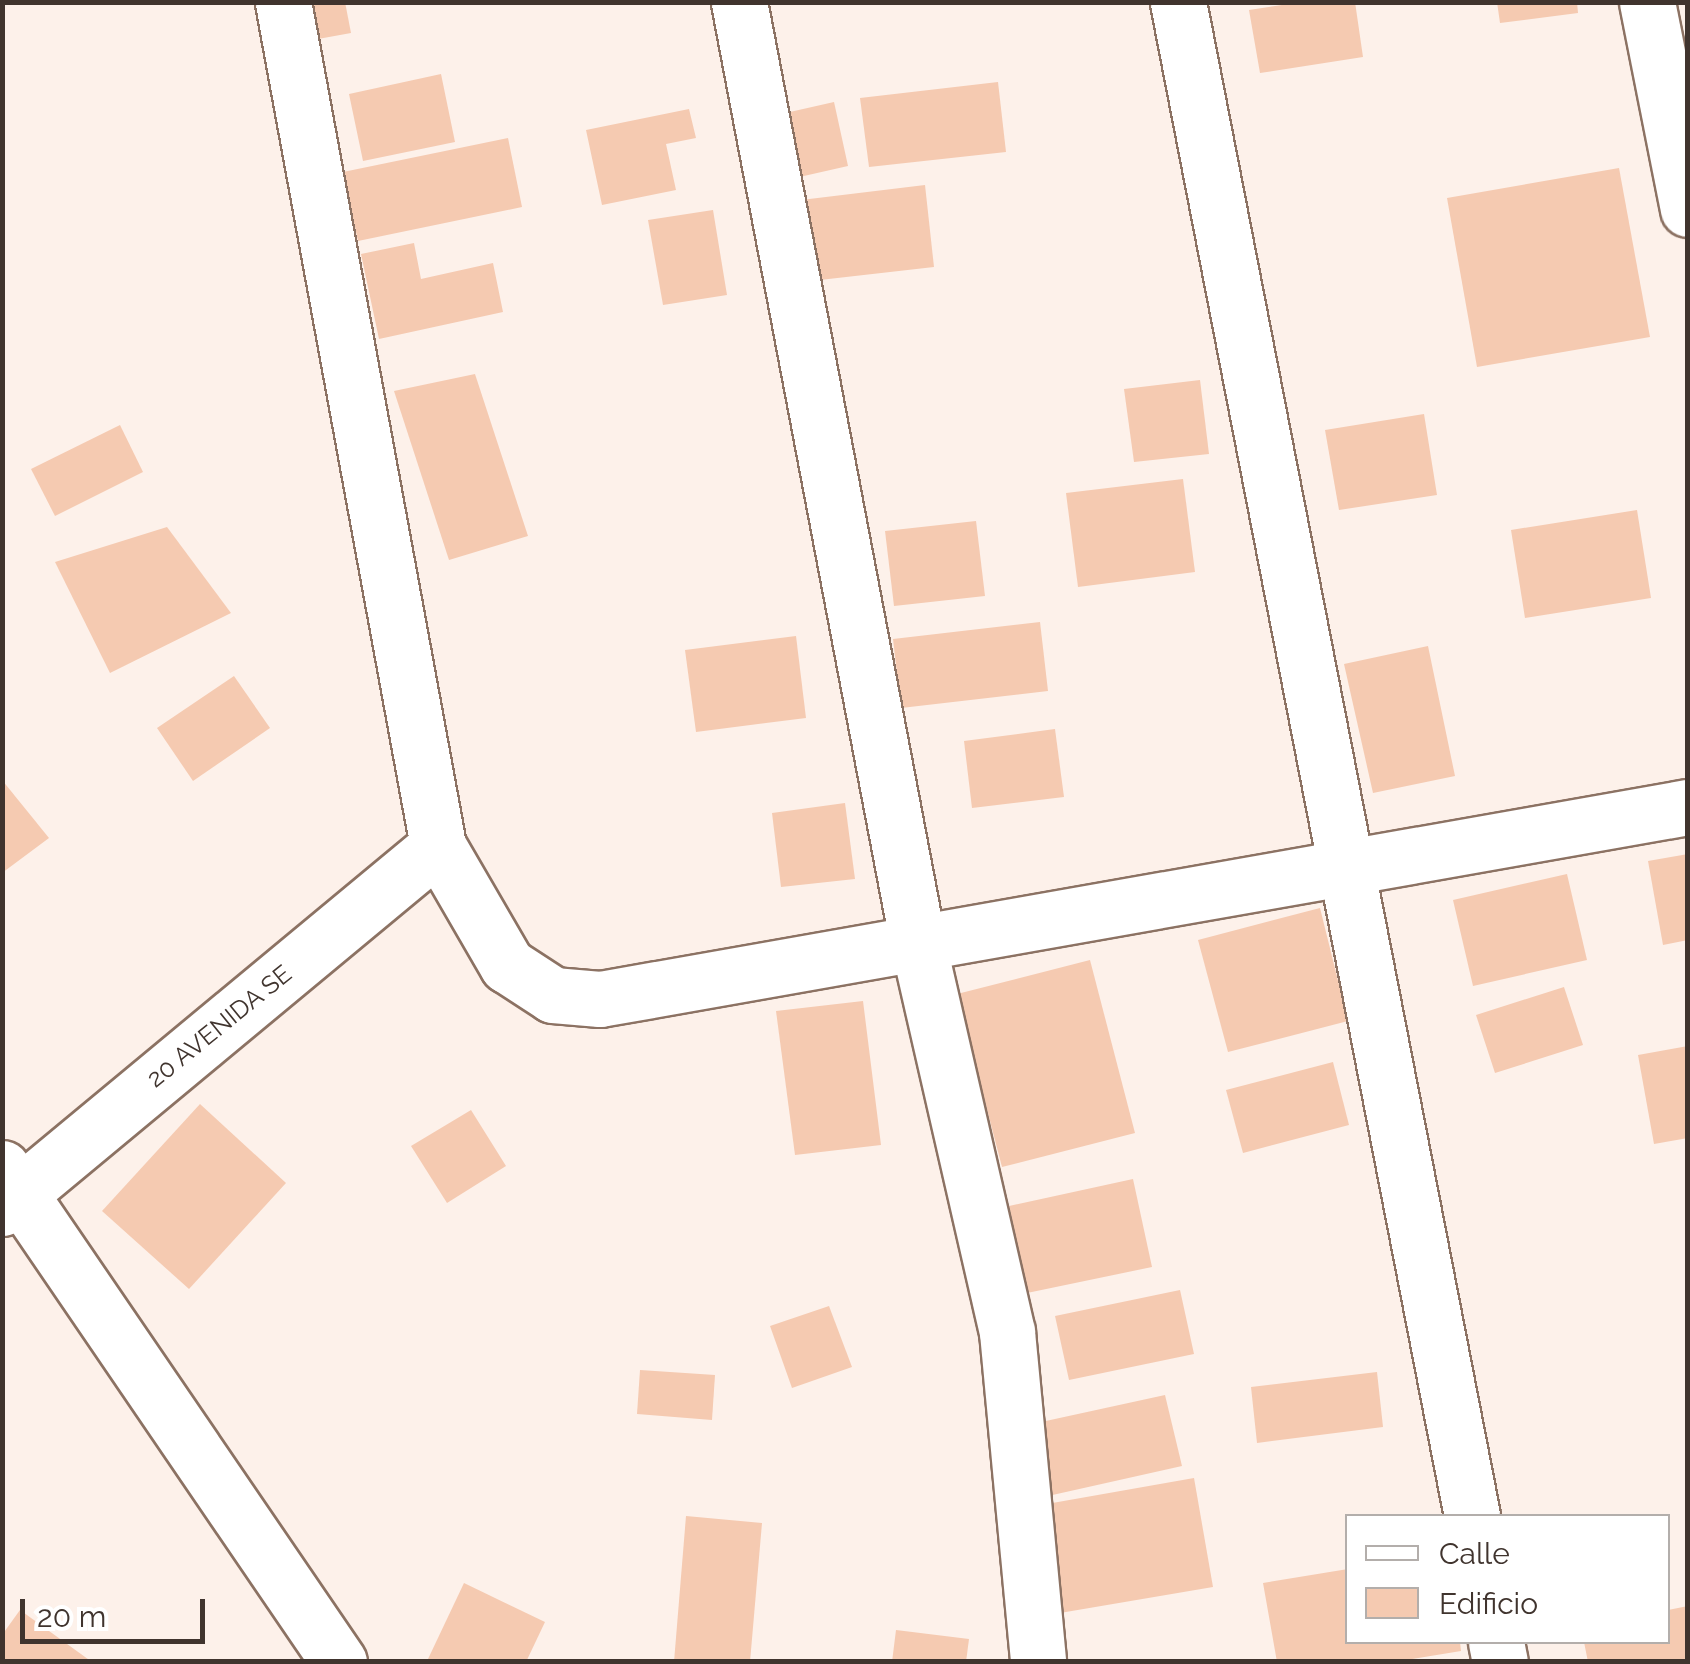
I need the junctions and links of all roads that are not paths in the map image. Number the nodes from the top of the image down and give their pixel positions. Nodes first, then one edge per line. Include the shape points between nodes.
1 (283, 2) edge
2 (739, 2) edge
3 (1178, 2) edge
4 (1647, 2) edge
5 (1688, 209) edge
6 (1688, 808) edge
7 (438, 846) junction
8 (1351, 869) junction
9 (918, 939) junction
10 (7, 1190) edge
11 (1472, 1514) edge
12 (339, 1662) edge
13 (1038, 1662) edge

1 - 7 street
2 - 9 street
3 - 8 street
4 - 5 street
6 - 8 street
7 - 9 street via 508,966 553,995 600,999
7 - 10 street, 20 AVENIDA SE
8 - 9 street
8 - 11 street
9 - 13 street via 1007,1332
10 - 12 street

